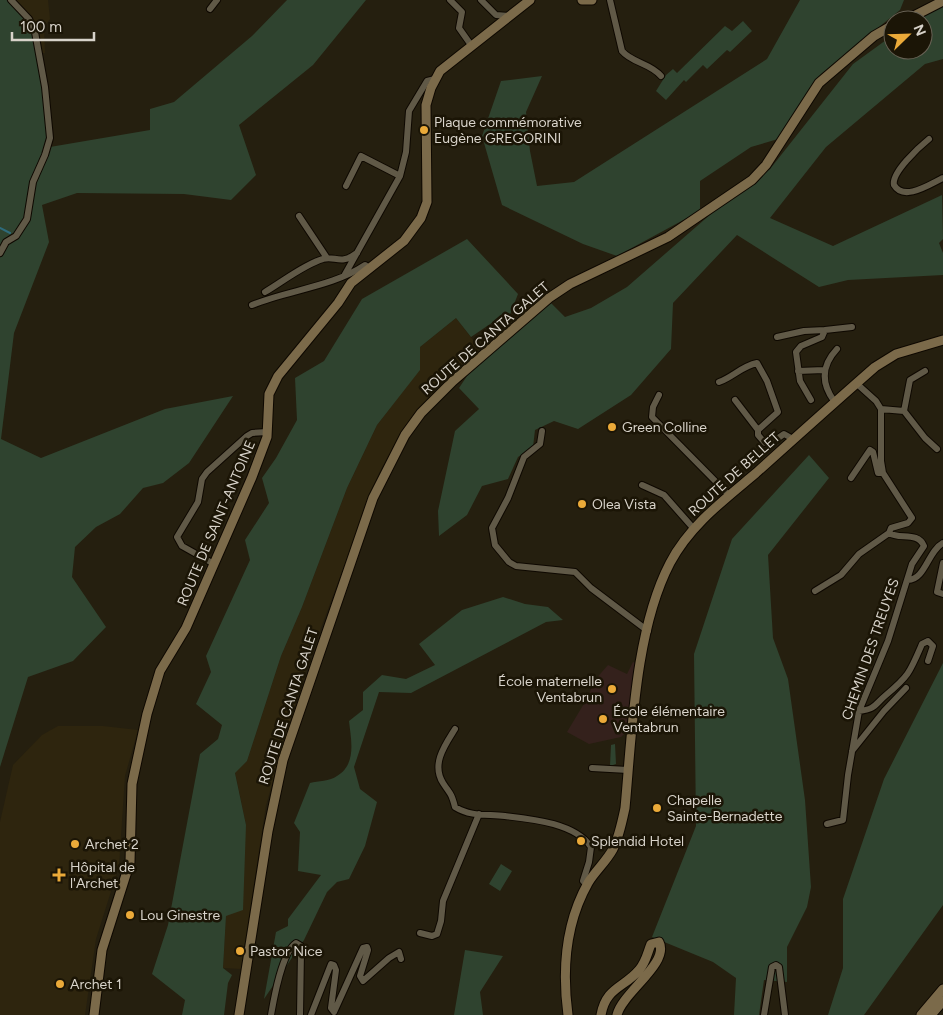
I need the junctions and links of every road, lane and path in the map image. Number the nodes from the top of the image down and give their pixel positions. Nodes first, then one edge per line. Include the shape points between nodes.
1 (11, 0) edge
2 (217, 0) edge
3 (450, 0) edge
4 (481, 0) edge
5 (530, 0) edge
6 (582, 0) edge
7 (592, 0) edge
8 (610, 0) edge
9 (943, 1) edge
10 (210, 9) dead end
11 (925, 10) edge
12 (509, 16) junction
13 (883, 31) edge
14 (471, 45) junction
15 (661, 76) dead end
16 (435, 80) junction
17 (929, 139) dead end
18 (400, 176) junction
19 (943, 178) edge
20 (346, 186) dead end
21 (299, 216) dead end
22 (360, 251) junction
23 (0, 253) edge
24 (328, 258) junction
25 (369, 268) junction
26 (344, 276) junction
27 (265, 292) dead end
28 (252, 305) dead end
29 (852, 327) dead end
30 (825, 330) junction
31 (777, 337) dead end
32 (943, 340) edge
33 (837, 349) dead end
34 (824, 370) junction
35 (798, 371) junction
36 (924, 371) dead end
37 (719, 382) dead end
38 (856, 383) junction
39 (659, 395) dead end
40 (735, 400) dead end
41 (811, 400) dead end
42 (834, 401) junction
43 (881, 409) junction
44 (904, 411) junction
45 (758, 430) junction
46 (542, 431) dead end
47 (267, 432) junction
48 (793, 439) junction
49 (937, 449) dead end
50 (883, 473) junction
51 (851, 478) dead end
52 (642, 485) dead end
53 (730, 494) junction
54 (694, 529) junction
55 (889, 532) junction
56 (943, 543) edge
57 (943, 563) edge
58 (214, 564) junction
59 (908, 580) junction
60 (815, 591) dead end
61 (943, 594) edge
62 (648, 631) junction
63 (928, 661) dead end
64 (906, 688) dead end
65 (859, 711) junction
66 (455, 729) dead end
67 (851, 752) junction
68 (592, 768) dead end
69 (628, 770) junction
70 (479, 814) junction
71 (827, 824) dead end
72 (587, 885) junction
73 (105, 932) junction
74 (420, 933) dead end
75 (402, 959) dead end
76 (943, 989) edge
77 (943, 1001) edge
78 (334, 1013) edge
79 (90, 1015) edge
80 (94, 1015) edge
81 (239, 1015) edge
82 (271, 1015) edge
83 (300, 1015) edge
84 (311, 1015) edge
85 (568, 1015) edge
86 (601, 1015) edge
87 (617, 1015) edge
88 (764, 1015) edge
89 (785, 1015) edge
90 (921, 1015) edge
91 (931, 1015) edge

1 - 23 street via 33,26 45,88 50,138 33,182 27,219
2 - 10 street
3 - 14 street via 462,12 459,28
4 - 12 street via 496,15
5 - 12 street, ROUTE DE SAINT-ANTOINE
6 - 7 street
8 - 15 street via 622,51 651,66
9 - 11 street
12 - 14 street, ROUTE DE SAINT-ANTOINE
13 - 81 street, ROUTE DE CANTA GALET via 819,83 766,165 752,180 668,237 570,284 549,298 453,381 421,413 405,435 373,498 283,760 268,831
14 - 16 street, ROUTE DE SAINT-ANTOINE via 447,64
16 - 18 street via 427,82 412,105
16 - 25 street, ROUTE DE SAINT-ANTOINE via 426,105 425,210 410,234
17 - 19 street via 894,177 894,185 899,190 911,192
18 - 20 street via 361,156
18 - 22 street
21 - 24 street
22 - 24 street via 347,259 337,261
22 - 26 street
24 - 27 street
25 - 26 street via 365,265
25 - 47 street, ROUTE DE SAINT-ANTOINE via 351,283 274,382 267,405
26 - 28 street
29 - 30 street
30 - 31 street
30 - 35 street via 822,338 801,346 796,352
32 - 38 street, ROUTE DE BELLET via 889,357
33 - 34 street via 829,357
34 - 35 street
34 - 42 street via 824,382
35 - 41 street
36 - 44 street via 907,384
37 - 45 street via 727,380 746,365 757,363 778,412
38 - 42 street, ROUTE DE BELLET
38 - 43 street
39 - 53 street via 652,417
40 - 45 street
42 - 48 street, ROUTE DE BELLET
43 - 44 street
43 - 50 street
44 - 49 street
45 - 48 street via 765,443 771,443 784,434
46 - 62 street via 540,444 524,457 492,528 494,545 516,566 576,572 591,588
47 - 58 street, ROUTE DE SAINT-ANTOINE via 252,477
47 - 58 street via 247,436 207,472 202,478 198,502 177,537 182,546
48 - 53 street, ROUTE DE BELLET
50 - 51 street via 878,472 870,450
50 - 55 street via 912,518
52 - 54 street via 664,495
53 - 54 street, ROUTE DE BELLET
54 - 62 street, ROUTE DE BELLET via 666,571
55 - 59 street, CHEMIN DES TREUYES via 895,536 914,537 924,543 912,564
55 - 60 street via 859,554 841,575
56 - 59 street via 916,579
57 - 61 street via 937,592
58 - 73 street, ROUTE DE SAINT-ANTOINE via 186,628 160,671 147,714 132,784 130,862
59 - 65 street, CHEMIN DES TREUYES via 888,641
62 - 69 street, ROUTE DE BELLET via 639,672
63 - 65 street via 933,646 928,641 922,644 909,674 896,689 875,707
64 - 67 street
65 - 67 street, CHEMIN DES TREUYES
66 - 70 street via 440,754 439,772 456,807
67 - 71 street, CHEMIN DES TREUYES via 844,820
68 - 69 street
69 - 72 street, ROUTE DE BELLET via 625,808 614,846
70 - 72 street via 560,826 576,834 591,847 583,881
70 - 74 street via 444,901 437,934
72 - 85 street, ROUTE DE BELLET via 569,932 564,979
73 - 79 street, ROUTE DE SAINT-ANTOINE via 98,946
73 - 80 street, ROUTE DE SAINT-ANTOINE
75 - 78 street via 400,952 393,955 364,981 360,976 368,950 367,947 362,948
76 - 90 street
77 - 91 street
78 - 84 street via 336,970 331,964
82 - 83 street via 289,949 296,943 301,946
86 - 87 street via 612,991 634,976 647,959 651,944 659,942 660,952 652,969 624,999
88 - 89 street via 772,967 776,964

